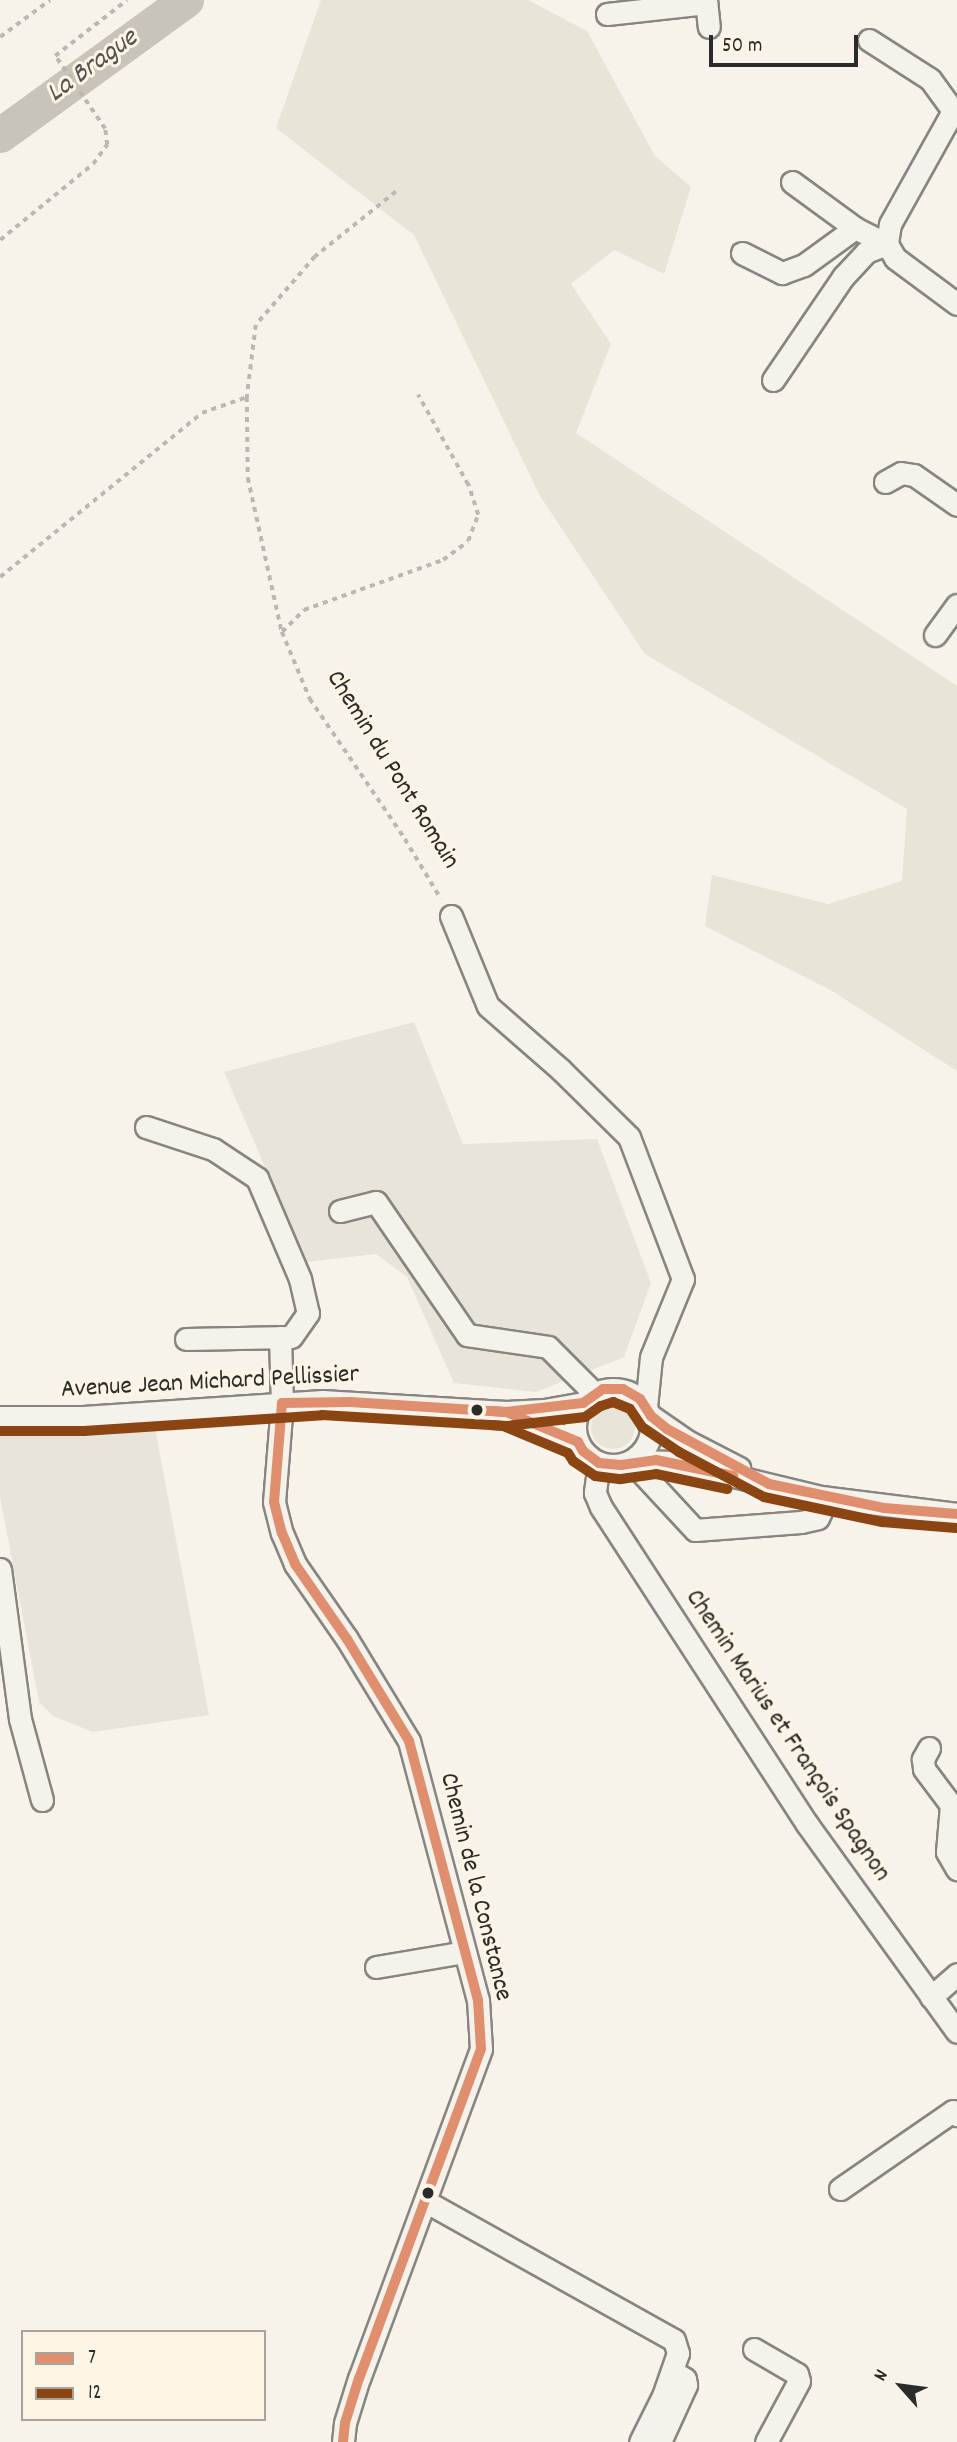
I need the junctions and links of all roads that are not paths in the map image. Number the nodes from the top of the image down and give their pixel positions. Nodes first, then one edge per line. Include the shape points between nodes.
1 (706, 2) edge
2 (607, 14) dead end
3 (709, 27) dead end
4 (869, 40) dead end
5 (792, 183) dead end
6 (855, 228) junction
7 (887, 244) junction
8 (742, 253) dead end
9 (957, 304) edge
10 (773, 380) dead end
11 (885, 482) dead end
12 (957, 505) edge
13 (957, 605) edge
14 (935, 635) dead end
15 (451, 916) road end
16 (146, 1128) dead end
17 (340, 1211) dead end
18 (280, 1337) junction
19 (186, 1339) dead end
20 (652, 1357) junction
21 (623, 1389) junction
22 (589, 1398) junction
23 (282, 1403) junction
24 (648, 1411) junction
25 (506, 1412) junction
26 (0, 1417) edge
27 (578, 1442) junction
28 (631, 1461) junction
29 (599, 1463) junction
30 (769, 1484) junction
31 (827, 1498) junction
32 (957, 1514) edge
33 (0, 1569) edge
34 (929, 1748) dead end
35 (41, 1800) dead end
36 (953, 1801) edge
37 (957, 1869) edge
38 (465, 1952) junction
39 (376, 1967) dead end
40 (957, 1974) edge
41 (931, 1997) junction
42 (953, 2016) edge
43 (957, 2115) edge
44 (841, 2189) dead end
45 (425, 2201) junction
46 (754, 2349) dead end
47 (672, 2371) junction
48 (343, 2442) edge
49 (640, 2442) edge
50 (660, 2442) edge
51 (766, 2442) edge

1 - 2 street
1 - 3 street
4 - 7 street via 930,79 953,111 890,224
5 - 6 street
6 - 7 street
6 - 8 street via 804,265 782,273
7 - 9 street via 895,258
7 - 10 street via 866,251 843,277
11 - 12 street via 901,474 914,475
13 - 14 street
15 - 20 street via 488,1006 629,1137 683,1279
16 - 18 street via 213,1149 257,1178 300,1279 308,1313 291,1337
17 - 22 street via 376,1202 467,1335 548,1347
18 - 19 street
18 - 23 street, Chemin de la Constance
20 - 21 street
20 - 24 street
21 - 22 street via 603,1390
21 - 24 street
22 - 25 street, Avenue Jean Michard Pellissier via 544,1410
22 - 27 street via 575,1422
23 - 25 street, Avenue Jean Michard Pellissier via 350,1402
23 - 26 street, Avenue Jean Michard Pellissier via 83,1417
23 - 38 street, Chemin de la Constance via 274,1502 282,1533 295,1563 409,1741
24 - 28 street via 652,1426 647,1447
24 - 30 street via 687,1441
25 - 27 street, Avenue Jean Michard Pellissier
27 - 29 street
28 - 29 street
28 - 30 street via 676,1462
28 - 31 street via 695,1530 818,1518
29 - 41 street, Chemin Marius et François Spagnon via 595,1493 601,1507 807,1824
30 - 31 street
31 - 32 street
33 - 35 street via 20,1719
34 - 36 street via 924,1769
36 - 37 street via 947,1852
38 - 39 street
38 - 45 street, Chemin de la Constance via 478,2000 481,2049
40 - 41 street
41 - 42 street, Chemin Marius et François Spagnon
43 - 44 street via 953,2111
45 - 47 street via 674,2340 678,2353
45 - 48 street, Chemin de la Constance via 359,2378
46 - 51 street via 797,2374 799,2381
47 - 49 street
47 - 50 street via 685,2379 686,2385

